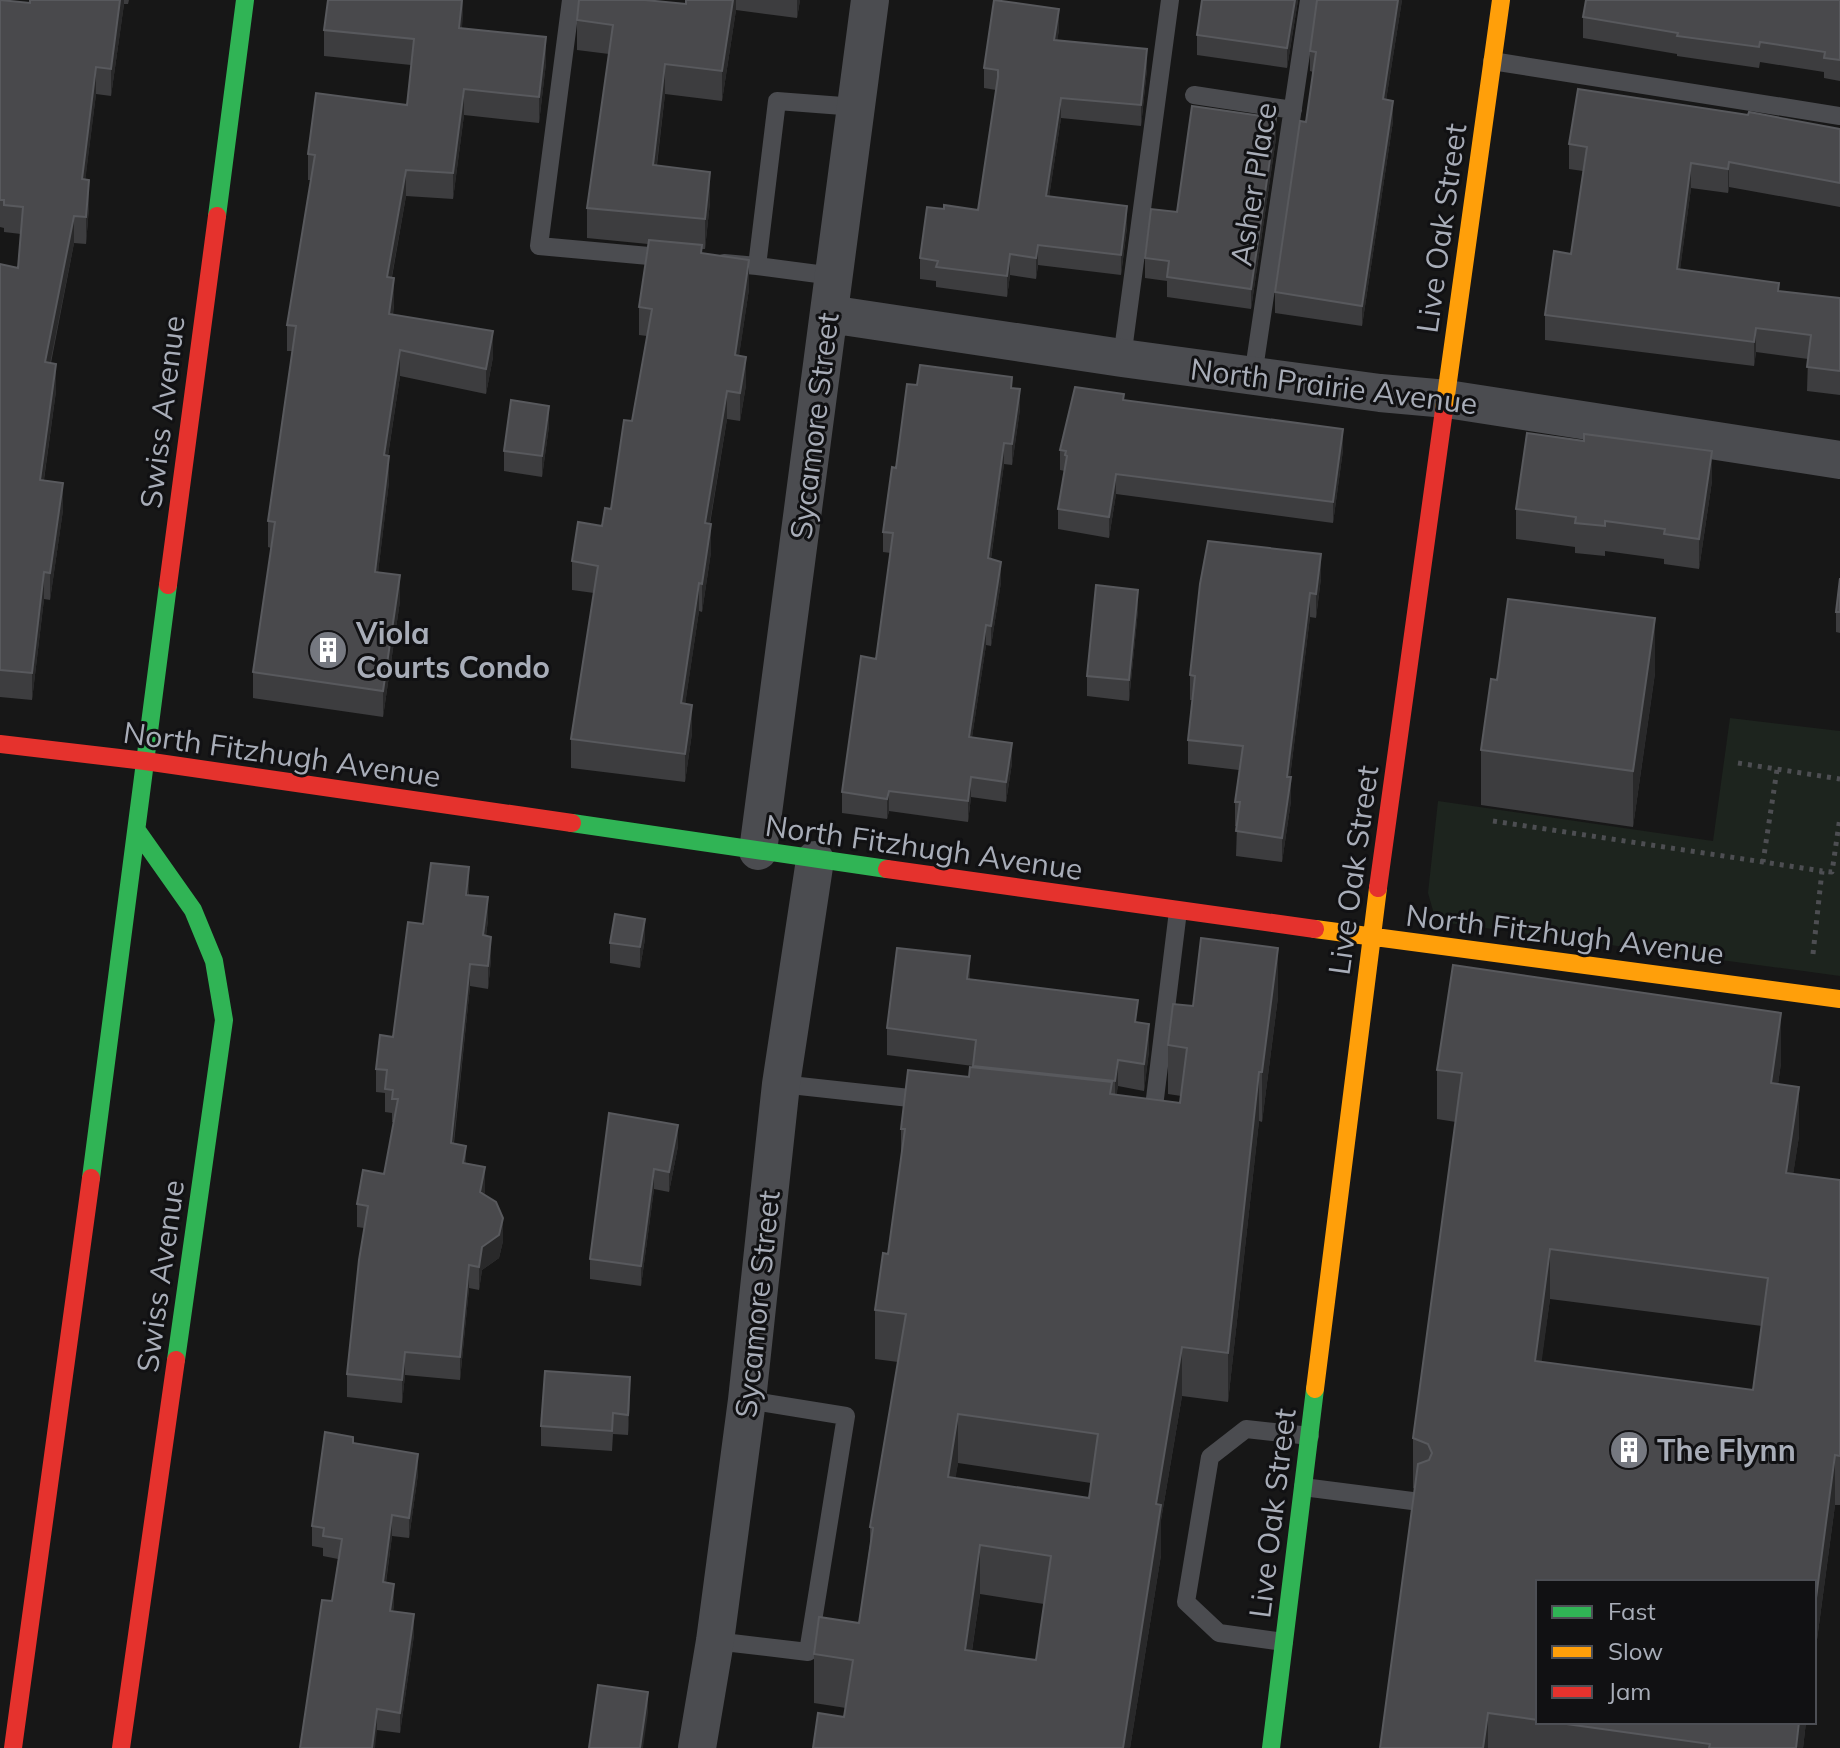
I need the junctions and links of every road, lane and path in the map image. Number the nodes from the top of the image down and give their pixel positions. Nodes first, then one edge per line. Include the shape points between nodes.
1 (245, 0) edge
2 (571, 0) edge
3 (870, 0) edge
4 (1170, 0) edge
5 (1309, 0) edge
6 (1501, 0) edge
7 (1492, 61) junction
8 (1194, 95) dead end
9 (856, 107) junction
10 (1293, 110) junction
11 (1840, 116) edge
12 (757, 266) junction
13 (833, 276) junction
14 (829, 314) junction
15 (1122, 358) junction
16 (1253, 376) junction
17 (1447, 399) junction
18 (1840, 460) edge
19 (0, 744) edge
20 (145, 761) junction
21 (1738, 763) dead end
22 (1777, 770) junction
23 (1840, 779) edge
24 (1840, 817) edge
25 (1493, 821) dead end
26 (138, 832) junction
27 (758, 851) junction
28 (815, 860) junction
29 (1763, 862) junction
30 (1822, 871) junction
31 (1178, 911) junction
32 (1371, 937) junction
33 (1812, 959) dead end
34 (1840, 999) edge
35 (781, 1084) junction
36 (951, 1102) edge
37 (1136, 1122) edge
38 (747, 1400) junction
39 (1310, 1436) junction
40 (1303, 1487) junction
41 (1420, 1502) edge
42 (715, 1641) junction
43 (1284, 1642) junction
44 (13, 1748) edge
45 (121, 1748) edge
46 (697, 1748) edge
47 (1271, 1748) edge

1 - 20 street, Swiss Avenue
2 - 12 lane via 539,246
3 - 9 street, Sycamore Street
4 - 15 lane
5 - 10 lane, Asher Place
6 - 7 street, Live Oak Street
7 - 11 lane
7 - 17 street, Live Oak Street
8 - 10 lane
9 - 12 lane via 777,101
9 - 13 street, Sycamore Street
10 - 16 lane, Asher Place
12 - 13 lane
13 - 14 street, Sycamore Street
14 - 15 street, North Prairie Avenue
14 - 27 street, Sycamore Street
15 - 16 street, North Prairie Avenue
16 - 17 street, North Prairie Avenue
17 - 18 street, North Prairie Avenue
17 - 32 street, Live Oak Street
19 - 20 street, North Fitzhugh Avenue
20 - 26 street, Swiss Avenue
20 - 27 street, North Fitzhugh Avenue
21 - 22 path
22 - 23 path
22 - 29 path
24 - 30 path via 1832,872
25 - 29 path
26 - 44 street, Swiss Avenue
26 - 45 street, Swiss Avenue via 193,910 214,961 224,1020
27 - 28 street, North Fitzhugh Avenue
28 - 31 street, North Fitzhugh Avenue
28 - 35 street, Sycamore Street
29 - 30 path
30 - 33 path
31 - 32 street, North Fitzhugh Avenue
31 - 37 lane via 1152,1124
32 - 34 street, North Fitzhugh Avenue
32 - 39 street, Live Oak Street
35 - 36 lane
35 - 38 street, Sycamore Street
38 - 42 street, Sycamore Street
38 - 42 lane via 846,1416 808,1652
39 - 40 street, Live Oak Street
39 - 43 lane via 1246,1429 1210,1457 1186,1602 1219,1633
40 - 41 lane
40 - 43 street, Live Oak Street
42 - 46 street, Sycamore Street
43 - 47 street, Live Oak Street

